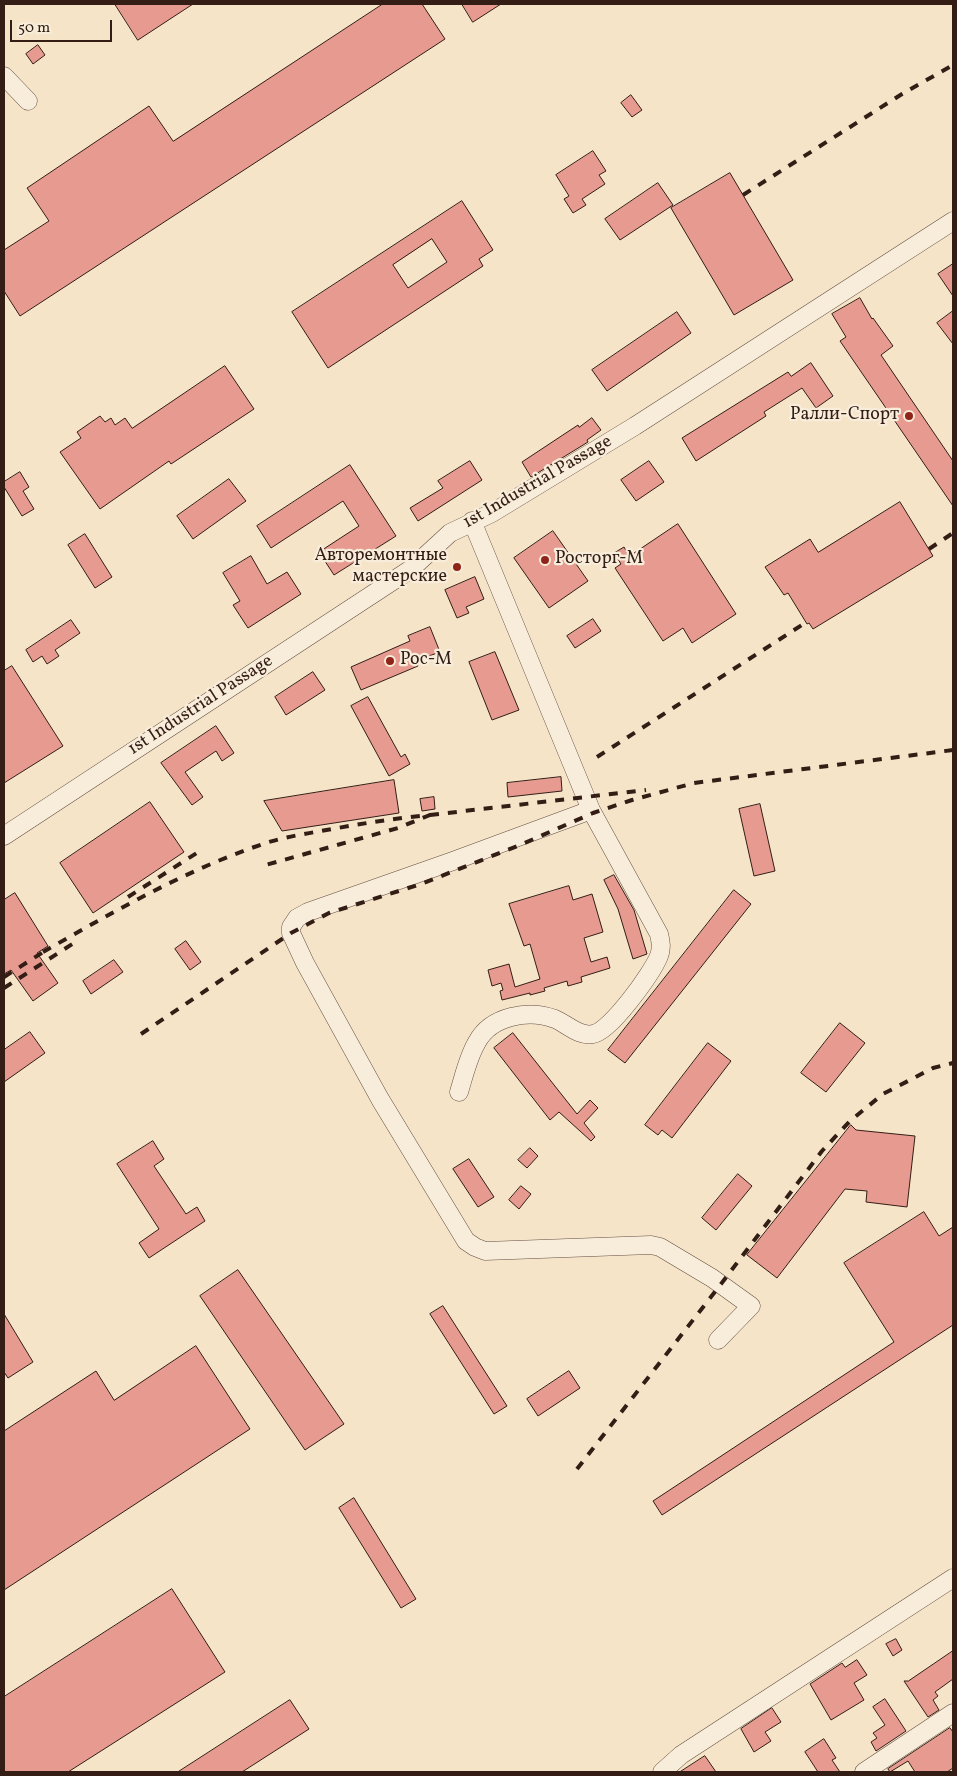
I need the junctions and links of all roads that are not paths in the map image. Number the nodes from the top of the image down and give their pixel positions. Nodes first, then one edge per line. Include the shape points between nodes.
1 (4, 76) edge
2 (28, 101) dead end
3 (953, 220) edge
4 (472, 521) junction
5 (591, 810) junction
6 (4, 836) edge
7 (459, 1092) dead end
8 (718, 1340) dead end
9 (953, 1578) edge
10 (953, 1712) edge
11 (662, 1772) edge
12 (864, 1772) edge

1 - 2 street
3 - 4 street, 1st Industrial Passage via 635,426 492,513
4 - 5 street
4 - 6 street, 1st Industrial Passage via 442,539 403,574
5 - 7 street via 659,934 662,946 658,957 630,1001 598,1034 585,1034 539,1014 513,1016 488,1028 470,1055
5 - 8 street via 308,912 296,918 291,933 380,1099 466,1241 485,1251 660,1247 751,1306
9 - 11 street via 681,1755
10 - 12 street

